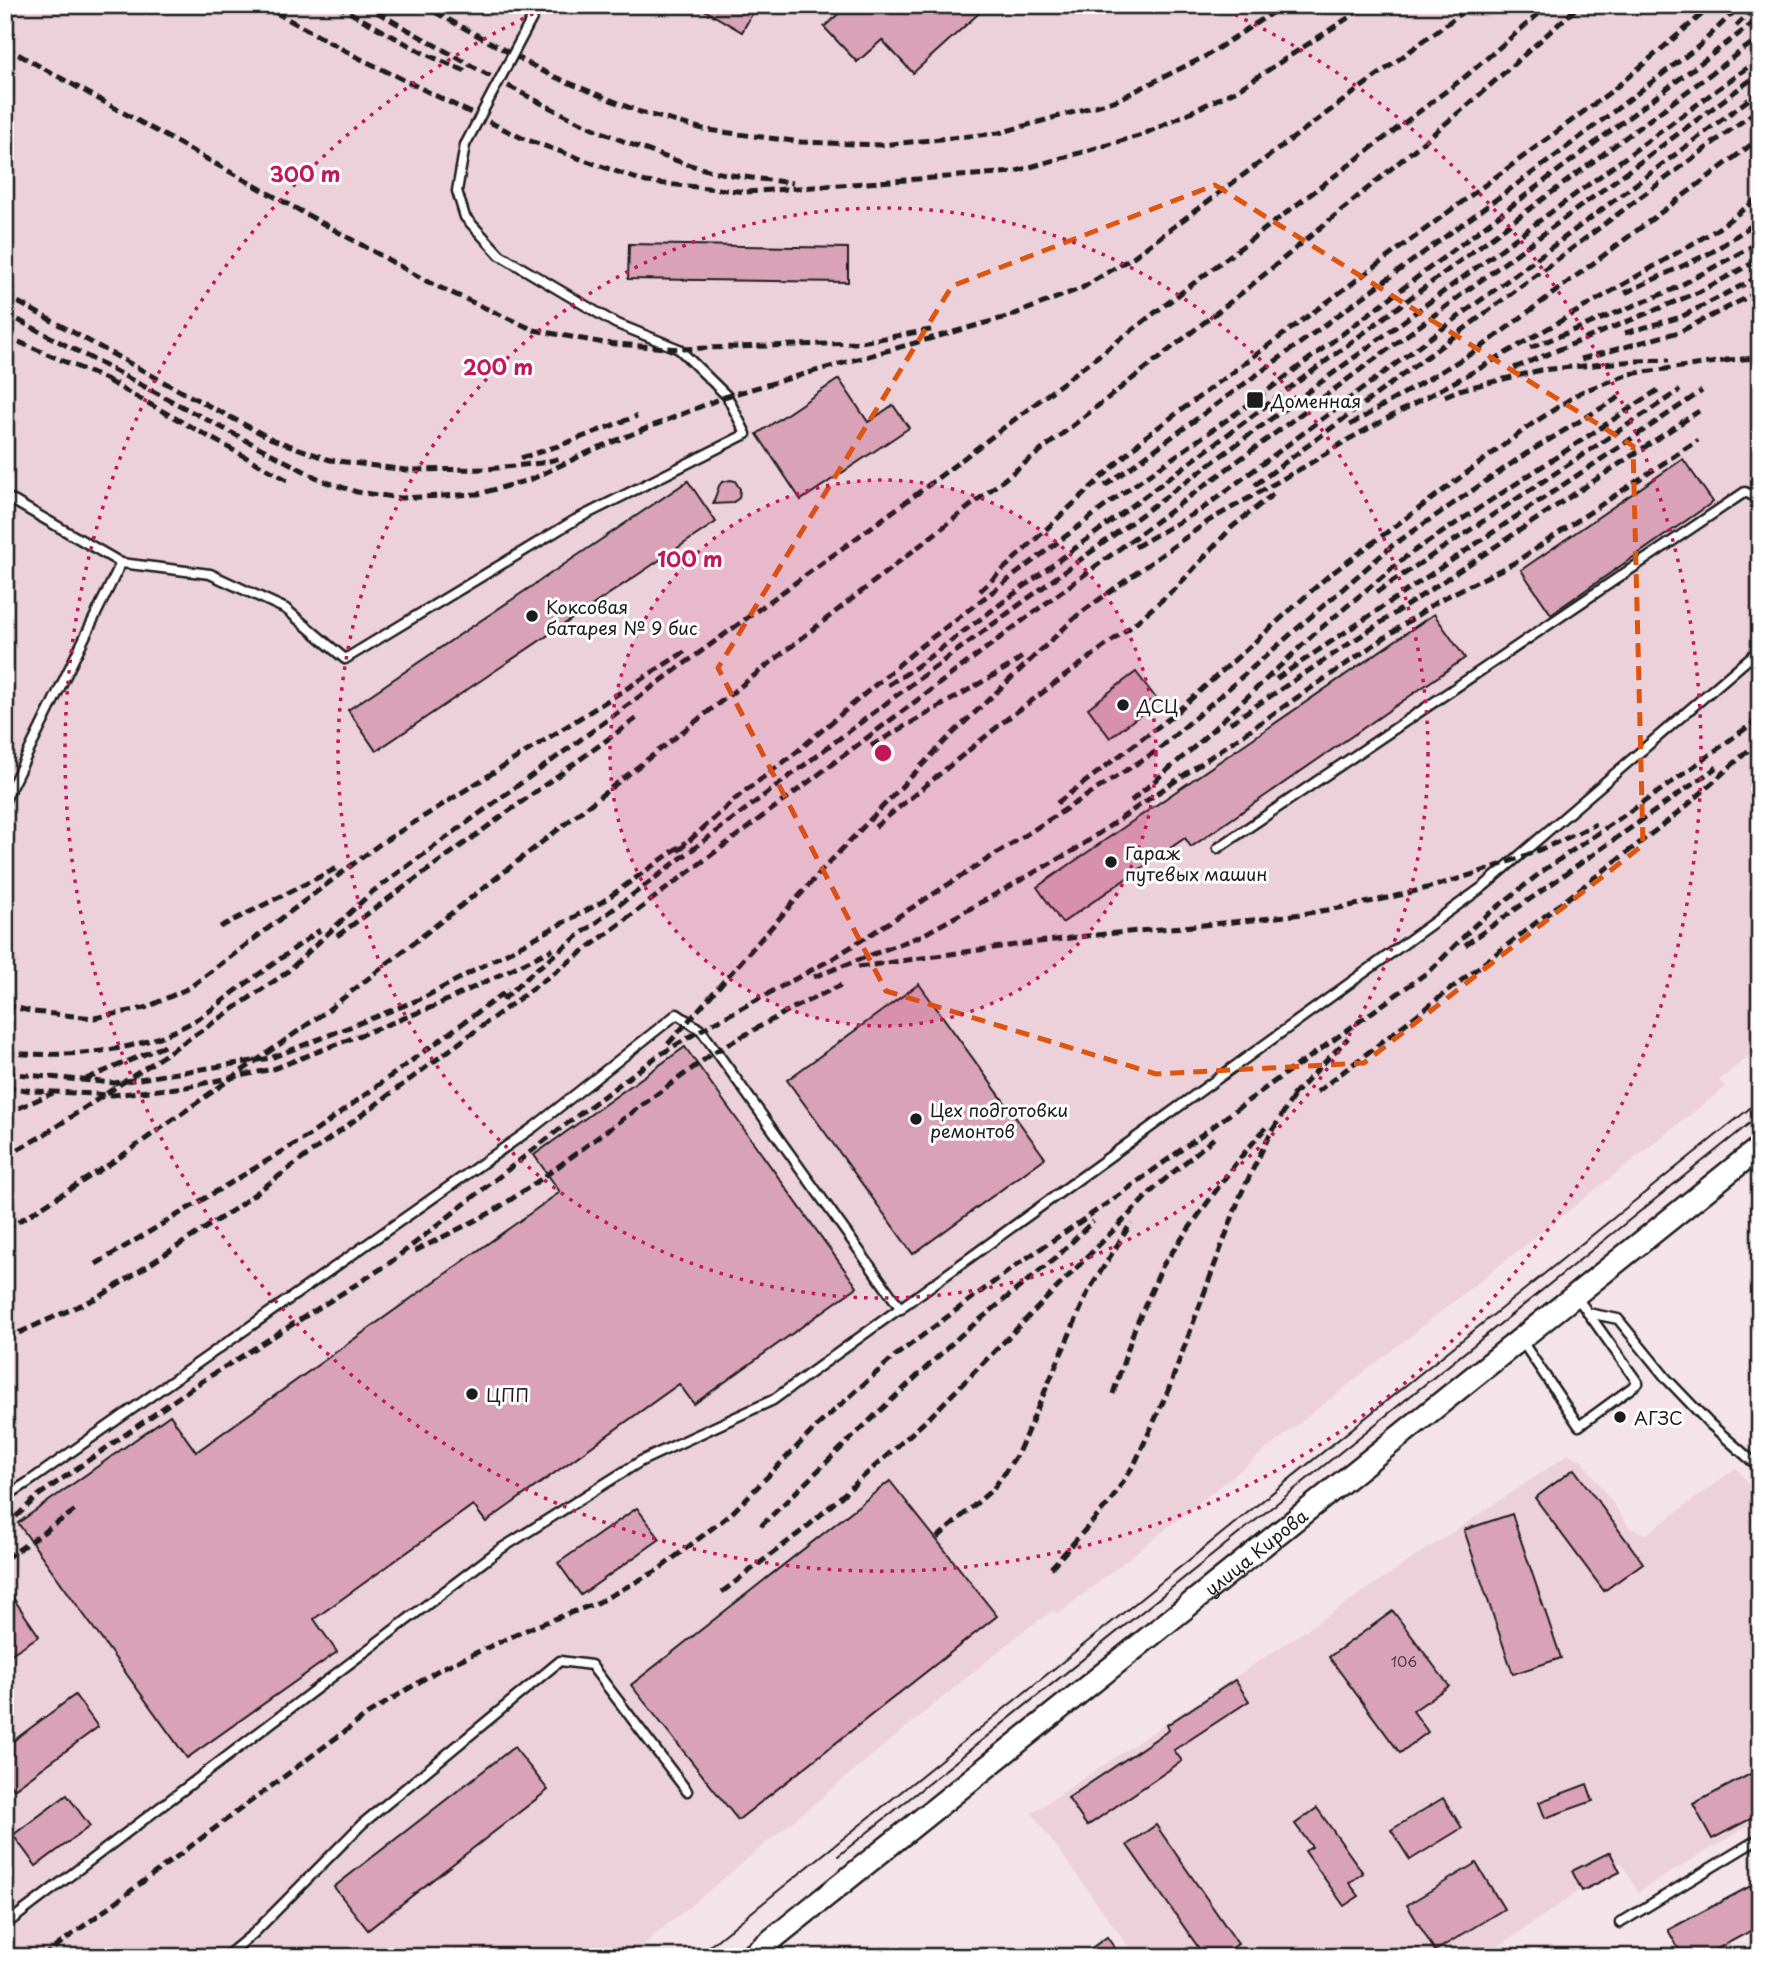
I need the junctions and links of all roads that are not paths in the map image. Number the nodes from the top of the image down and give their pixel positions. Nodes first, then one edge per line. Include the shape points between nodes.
1 (538, 5) edge
2 (5, 496) edge
3 (1760, 499) edge
4 (121, 564) junction
5 (1760, 649) edge
6 (5, 800) edge
7 (1218, 848) dead end
8 (1760, 1147) edge
9 (1582, 1304) junction
10 (901, 1309) junction
11 (1521, 1340) junction
12 (1760, 1468) edge
13 (5, 1497) edge
14 (687, 1791) dead end
15 (1760, 1838) edge
16 (1620, 1923) dead end
17 (5, 1925) edge
18 (225, 1957) edge
19 (750, 1957) edge

1 - 4 lane, bridge via 465,145 457,191 465,217 500,255 615,323 679,349 727,396 746,434 575,520 345,659 286,609 211,574
2 - 4 lane
3 - 7 lane via 1745,492
4 - 6 lane
5 - 10 lane via 1484,886
8 - 9 main road, улица Кирова
9 - 11 main road, улица Кирова
9 - 11 lane via 1638,1382 1579,1426
9 - 12 lane via 1618,1319 1701,1415
10 - 13 lane via 701,1030 677,1014 534,1127
10 - 17 lane via 773,1400 641,1461 499,1550
11 - 19 main road, улица Кирова
14 - 18 lane via 591,1665 560,1661 362,1824
15 - 16 lane

